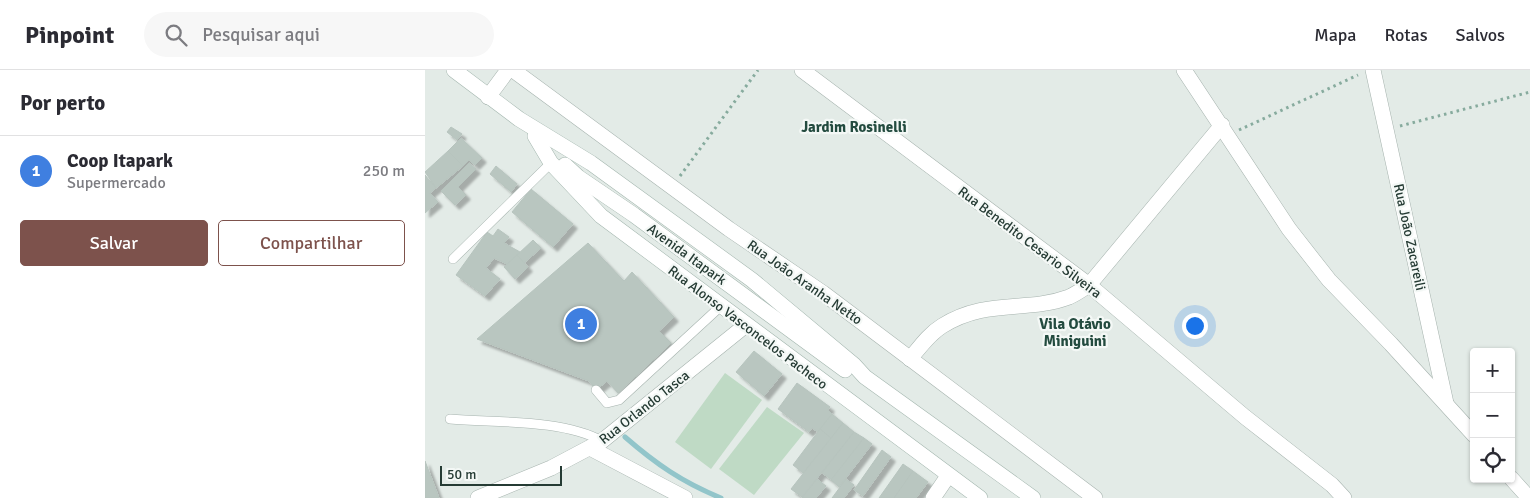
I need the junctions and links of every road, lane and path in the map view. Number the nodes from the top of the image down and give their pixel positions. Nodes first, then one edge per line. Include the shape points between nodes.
1 (454, 70) edge
2 (508, 70) edge
3 (513, 70) edge
4 (759, 70) edge
5 (802, 70) edge
6 (1184, 70) edge
7 (1366, 72) edge
8 (1530, 92) edge
9 (489, 96) junction
10 (519, 119) junction
11 (1387, 129) junction
12 (1225, 130) junction
13 (535, 136) junction
14 (551, 163) junction
15 (672, 187) junction
16 (644, 202) junction
17 (634, 215) junction
18 (622, 232) junction
19 (453, 259) dead end
20 (1089, 285) junction
21 (721, 306) junction
22 (746, 325) junction
23 (910, 359) junction
24 (865, 378) junction
25 (596, 390) dead end
26 (1446, 404) junction
27 (450, 419) dead end
28 (1470, 431) edge
29 (596, 444) junction
30 (948, 476) junction
31 (1515, 482) edge
32 (508, 492) edge
33 (478, 498) edge
34 (685, 498) edge
35 (933, 498) edge
36 (981, 498) edge
37 (1033, 498) edge
38 (1095, 498) edge
39 (1344, 498) edge
40 (1529, 498) edge

1 - 9 street, Avenida Itapark
2 - 9 street
3 - 15 street, Rua João Aranha Netto
4 - 15 path
5 - 20 street, Rua Benedito Cesario Silveira
6 - 12 street
7 - 11 street, Rua João Zacareili
7 - 12 path
8 - 11 path
9 - 10 street, Avenida Itapark
10 - 13 street, Avenida Itapark
10 - 16 street, Avenida Itapark via 591,163
11 - 26 street, Rua João Zacareili
12 - 20 street
12 - 26 street via 1289,229 1329,280
13 - 14 street, Rua Alonso Vasconcelos Pacheco
13 - 17 street, Avenida Itapark via 578,177
14 - 18 street, Rua Alonso Vasconcelos Pacheco via 601,216
14 - 19 lane
15 - 23 street, Rua João Aranha Netto via 823,293
16 - 17 street
16 - 24 street, Avenida Itapark via 752,280 854,365
17 - 18 street
17 - 24 street, Avenida Itapark via 849,372
18 - 21 street, Rua Alonso Vasconcelos Pacheco
20 - 23 street via 1071,296 1050,302 998,307 958,317 930,336
20 - 39 street, Rua Benedito Cesario Silveira
21 - 22 street, Rua Alonso Vasconcelos Pacheco
21 - 25 lane via 619,400 607,403
22 - 29 street, Rua Orlando Tasca
22 - 30 street, Rua Alonso Vasconcelos Pacheco
23 - 38 street, Rua João Aranha Netto
24 - 37 street, Avenida Itapark
26 - 28 street
27 - 29 lane via 567,428 587,433
29 - 32 street, Rua Orlando Tasca
29 - 34 street
30 - 35 street
30 - 36 street, Rua Alonso Vasconcelos Pacheco
31 - 40 street
32 - 33 street, Rua Orlando Tasca

